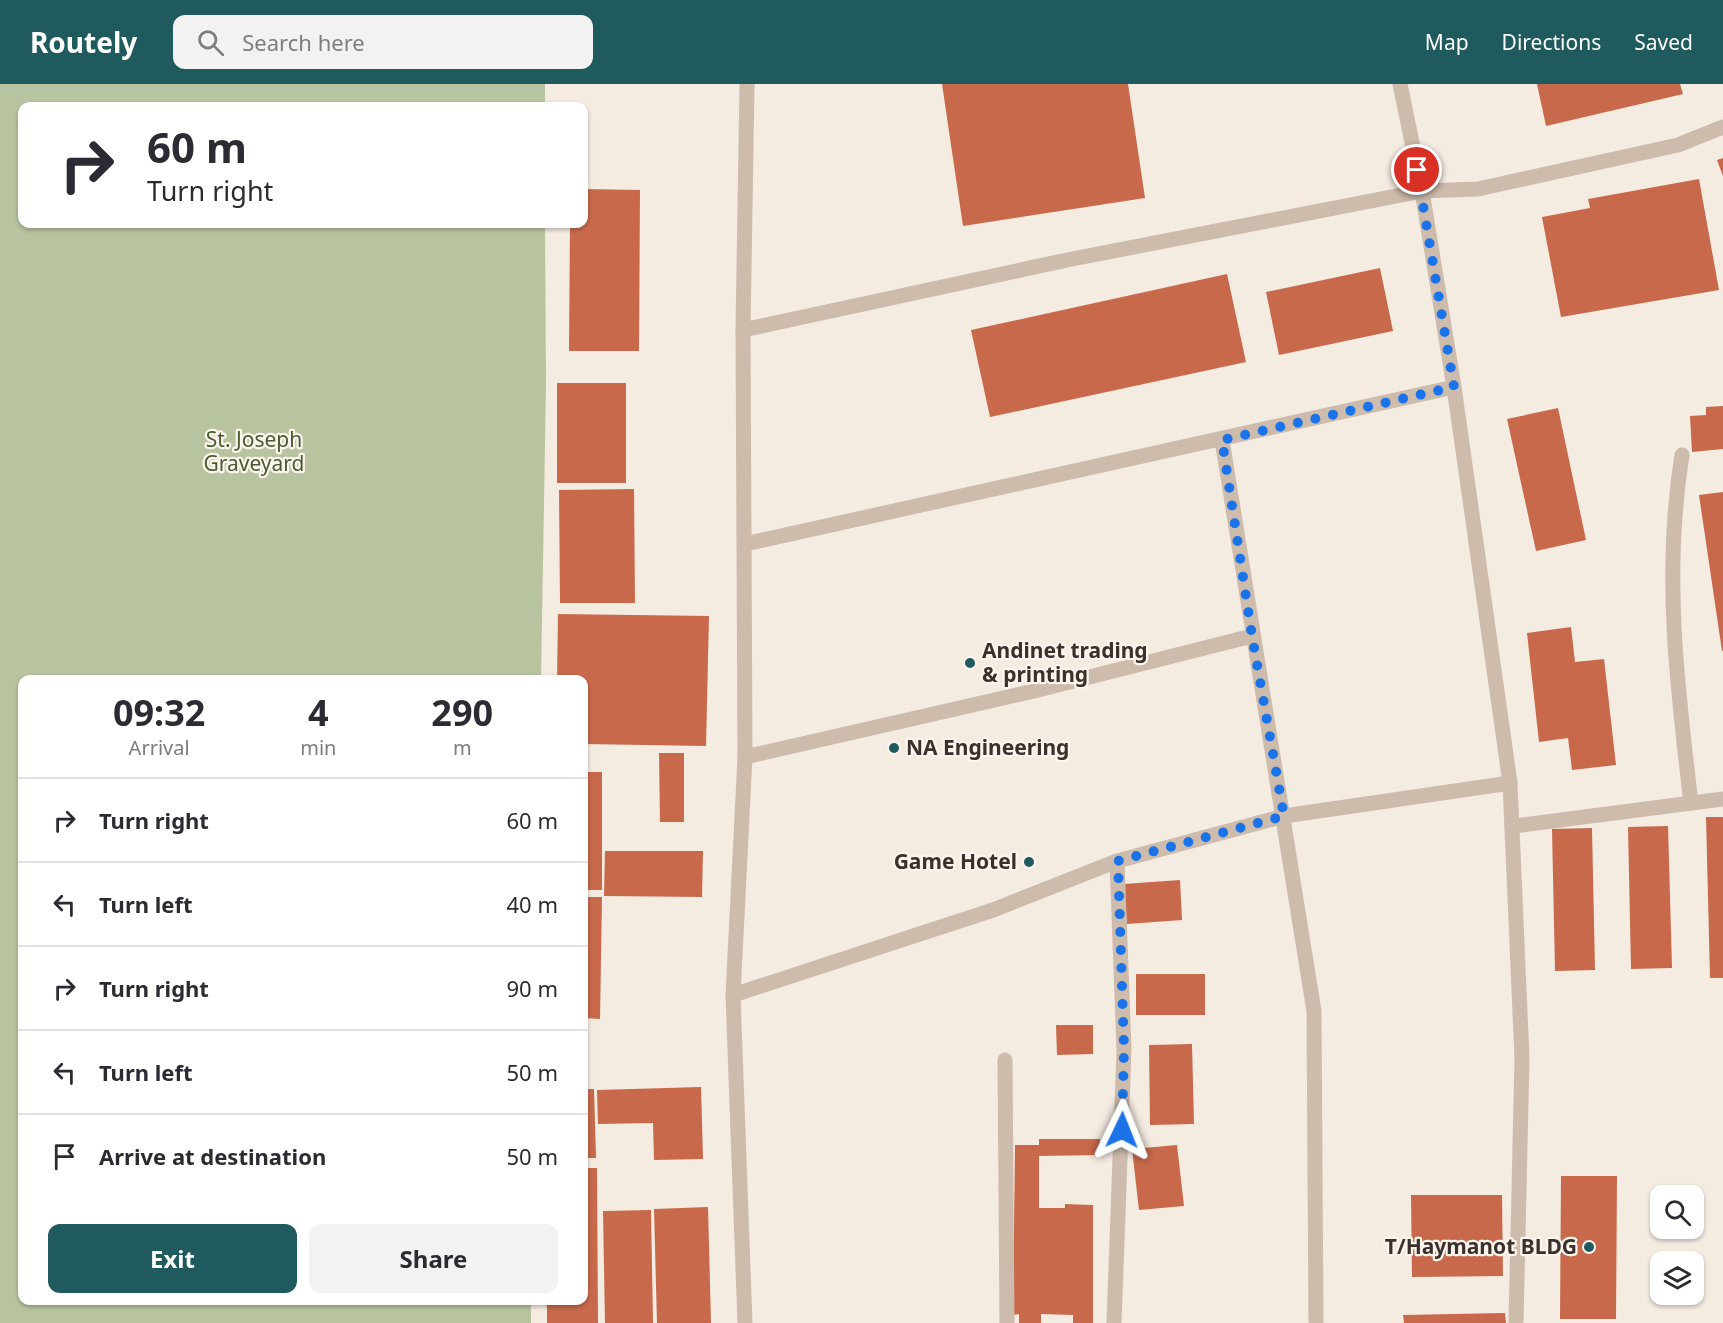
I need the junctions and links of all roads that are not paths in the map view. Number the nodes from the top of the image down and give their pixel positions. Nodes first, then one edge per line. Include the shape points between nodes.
1 (747, 84) edge
2 (1400, 84) edge
3 (1723, 127) edge
4 (1422, 191) junction
5 (743, 330) junction
6 (1454, 387) junction
7 (1222, 440) junction
8 (1682, 455) dead end
9 (745, 544) junction
10 (1252, 636) junction
11 (745, 757) junction
12 (1510, 783) junction
13 (1723, 799) edge
14 (1691, 803) junction
15 (1284, 816) junction
16 (1514, 826) junction
17 (1118, 861) junction
18 (733, 995) junction
19 (1005, 1060) dead end
20 (745, 1323) edge
21 (1007, 1323) edge
22 (1114, 1323) edge
23 (1316, 1323) edge
24 (1516, 1323) edge

1 - 5 street
2 - 4 street
3 - 4 street via 1678,145 1478,189
4 - 5 street via 1067,260
4 - 6 street
5 - 9 street
6 - 7 street
6 - 12 street
7 - 9 street
7 - 10 street
8 - 14 street via 1674,506 1671,596
9 - 11 street
10 - 11 street
10 - 15 street
11 - 18 street
12 - 15 street
12 - 16 street
13 - 14 street
14 - 16 street
15 - 17 street
15 - 23 street via 1314,1011
16 - 24 street via 1522,1058
17 - 18 street via 993,910
17 - 22 street via 1124,1049
18 - 20 street
19 - 21 street

